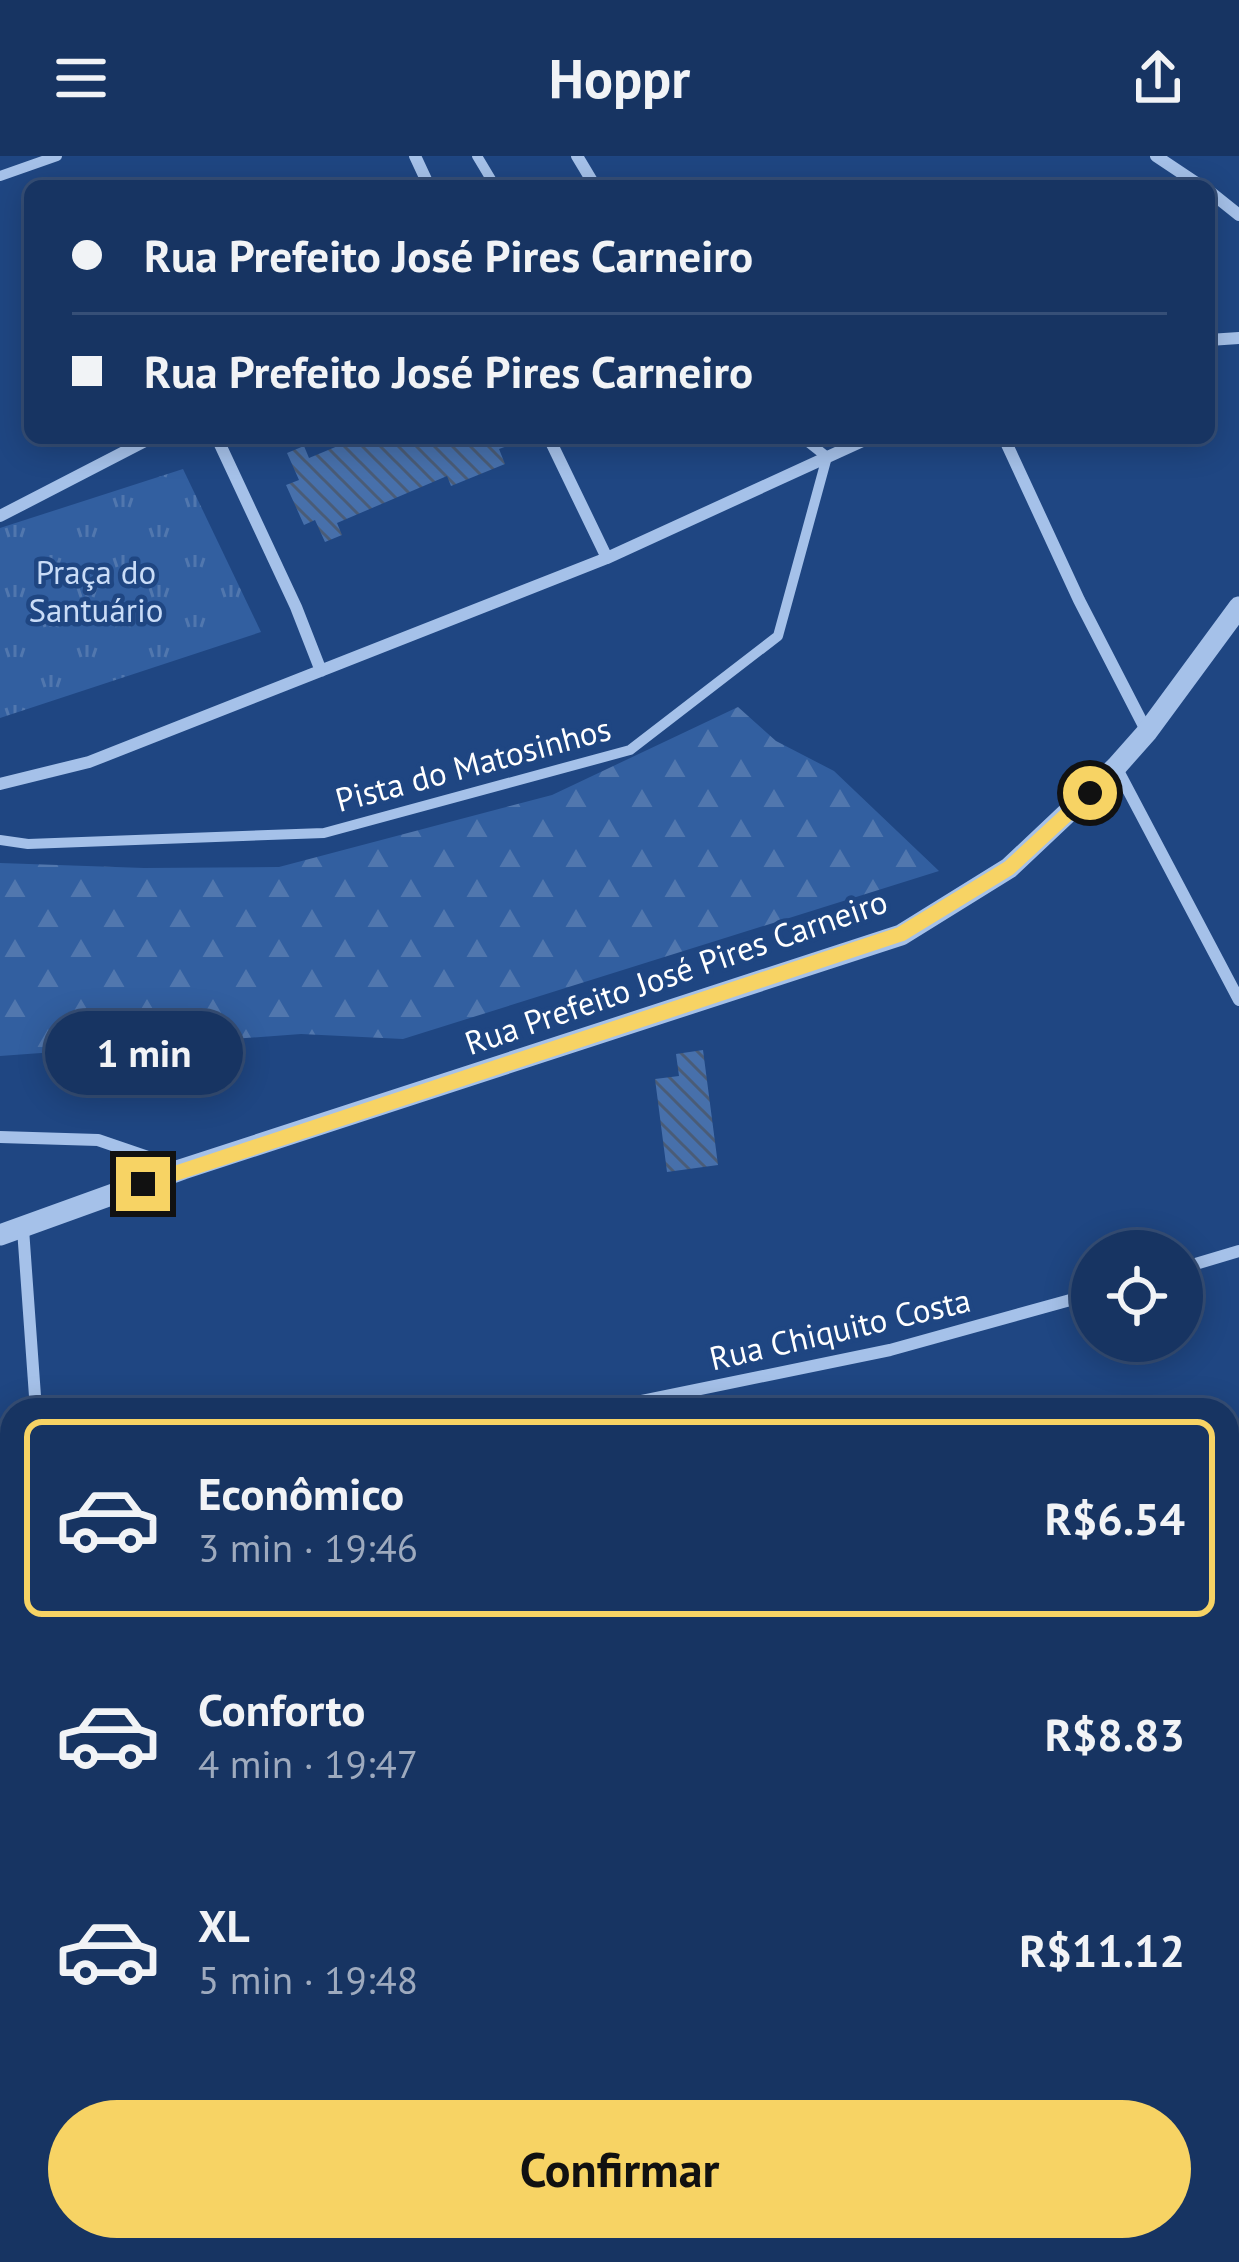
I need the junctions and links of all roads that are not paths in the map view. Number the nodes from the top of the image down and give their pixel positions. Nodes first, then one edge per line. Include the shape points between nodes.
1 (57, 156) edge
2 (1156, 156) edge
3 (0, 176) edge
4 (1191, 180) edge
5 (1216, 340) edge
6 (1239, 341) edge
7 (139, 444) edge
8 (220, 444) edge
9 (552, 444) edge
10 (811, 444) edge
11 (855, 444) edge
12 (1007, 444) edge
13 (827, 457) junction
14 (0, 515) edge
15 (607, 558) junction
16 (1239, 607) edge
17 (322, 671) junction
18 (1147, 732) junction
19 (1116, 767) junction
20 (0, 784) edge
21 (0, 840) edge
22 (1239, 1000) edge
23 (0, 1137) edge
24 (183, 1169) junction
25 (23, 1229) junction
26 (0, 1235) edge
27 (1239, 1251) edge
28 (1203, 1262) edge
29 (1071, 1300) edge
30 (35, 1398) edge
31 (656, 1398) edge

1 - 3 street
2 - 4 street
5 - 6 street
7 - 14 street
8 - 17 street
9 - 15 street
10 - 13 street
11 - 13 street
12 - 18 street
13 - 15 street
13 - 21 street, Pista do Matosinhos via 778,636 630,750 324,833
15 - 17 street
16 - 18 street, Rua Prefeito José Pires Carneiro
17 - 20 street via 89,762
18 - 19 street, Rua Prefeito José Pires Carneiro
19 - 22 street
19 - 24 street, Rua Prefeito José Pires Carneiro via 1009,868 901,934
23 - 24 street via 98,1140
24 - 25 street, Rua Prefeito José Pires Carneiro
25 - 26 street, Rua Prefeito José Pires Carneiro
25 - 30 street
27 - 28 street
29 - 31 street, Rua Chiquito Costa via 890,1350

